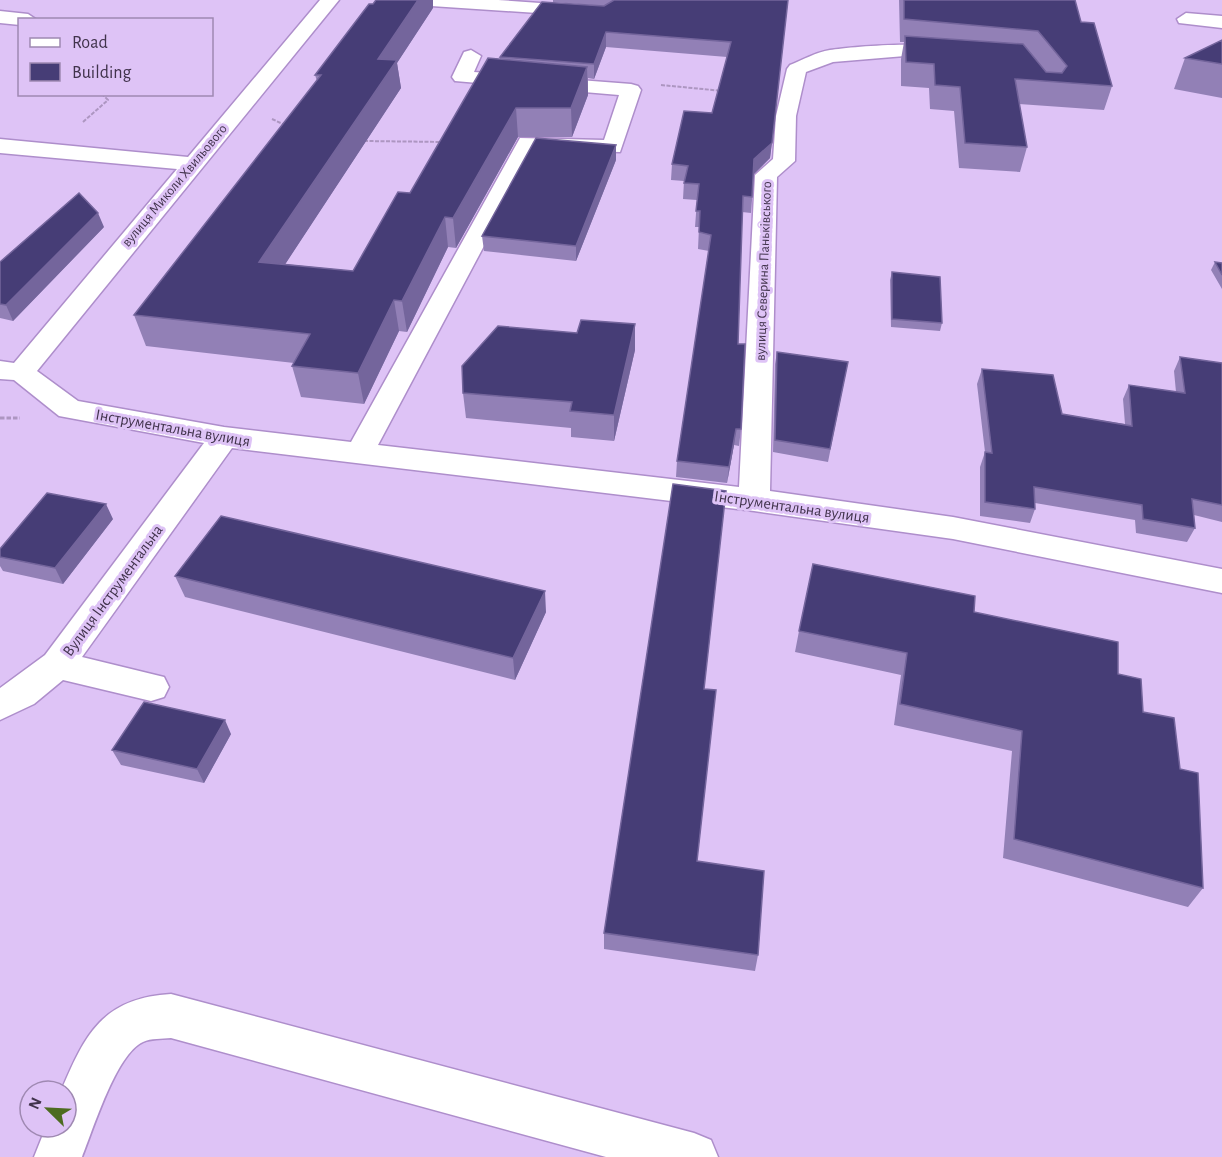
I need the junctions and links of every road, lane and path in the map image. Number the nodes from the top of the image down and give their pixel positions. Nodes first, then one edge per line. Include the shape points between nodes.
1 (330, 0) edge
2 (416, 0) edge
3 (604, 13) edge
4 (0, 17) edge
5 (18, 19) edge
6 (1186, 19) dead end
7 (1222, 22) edge
8 (471, 56) dead end
9 (964, 56) edge
10 (631, 90) junction
11 (791, 97) junction
12 (242, 104) junction
13 (291, 128) edge
14 (362, 141) edge
15 (445, 142) edge
16 (0, 146) edge
17 (191, 164) junction
18 (10, 371) edge
19 (224, 437) junction
20 (358, 454) junction
21 (754, 500) junction
22 (1222, 581) edge
23 (57, 665) junction
24 (151, 687) dead end
25 (0, 705) edge
26 (58, 1157) edge
27 (694, 1157) edge

1 - 12 street, вулиця Миколи Хвильового
2 - 3 street
4 - 5 street
6 - 7 street
8 - 10 street via 462,77
9 - 11 street, вулиця Северина Паньківського via 904,50 830,56 797,69
10 - 11 path via 659,85
10 - 20 street via 612,147 528,142
11 - 21 street, вулиця Северина Паньківського via 784,161 766,175
12 - 13 path
12 - 17 street, вулиця Миколи Хвильового
14 - 15 path
16 - 17 street
17 - 18 street, вулиця Миколи Хвильового
18 - 19 street, Інструментальна вулиця via 69,409
19 - 20 street, Інструментальна вулиця
19 - 23 street, Вулиця Інструментальна
20 - 21 street, Інструментальна вулиця
21 - 22 street, Інструментальна вулиця via 953,528
23 - 24 street, Вулиця Інструментальна
23 - 25 street via 21,694
26 - 27 street via 101,1057 119,1032 145,1017 171,1016

